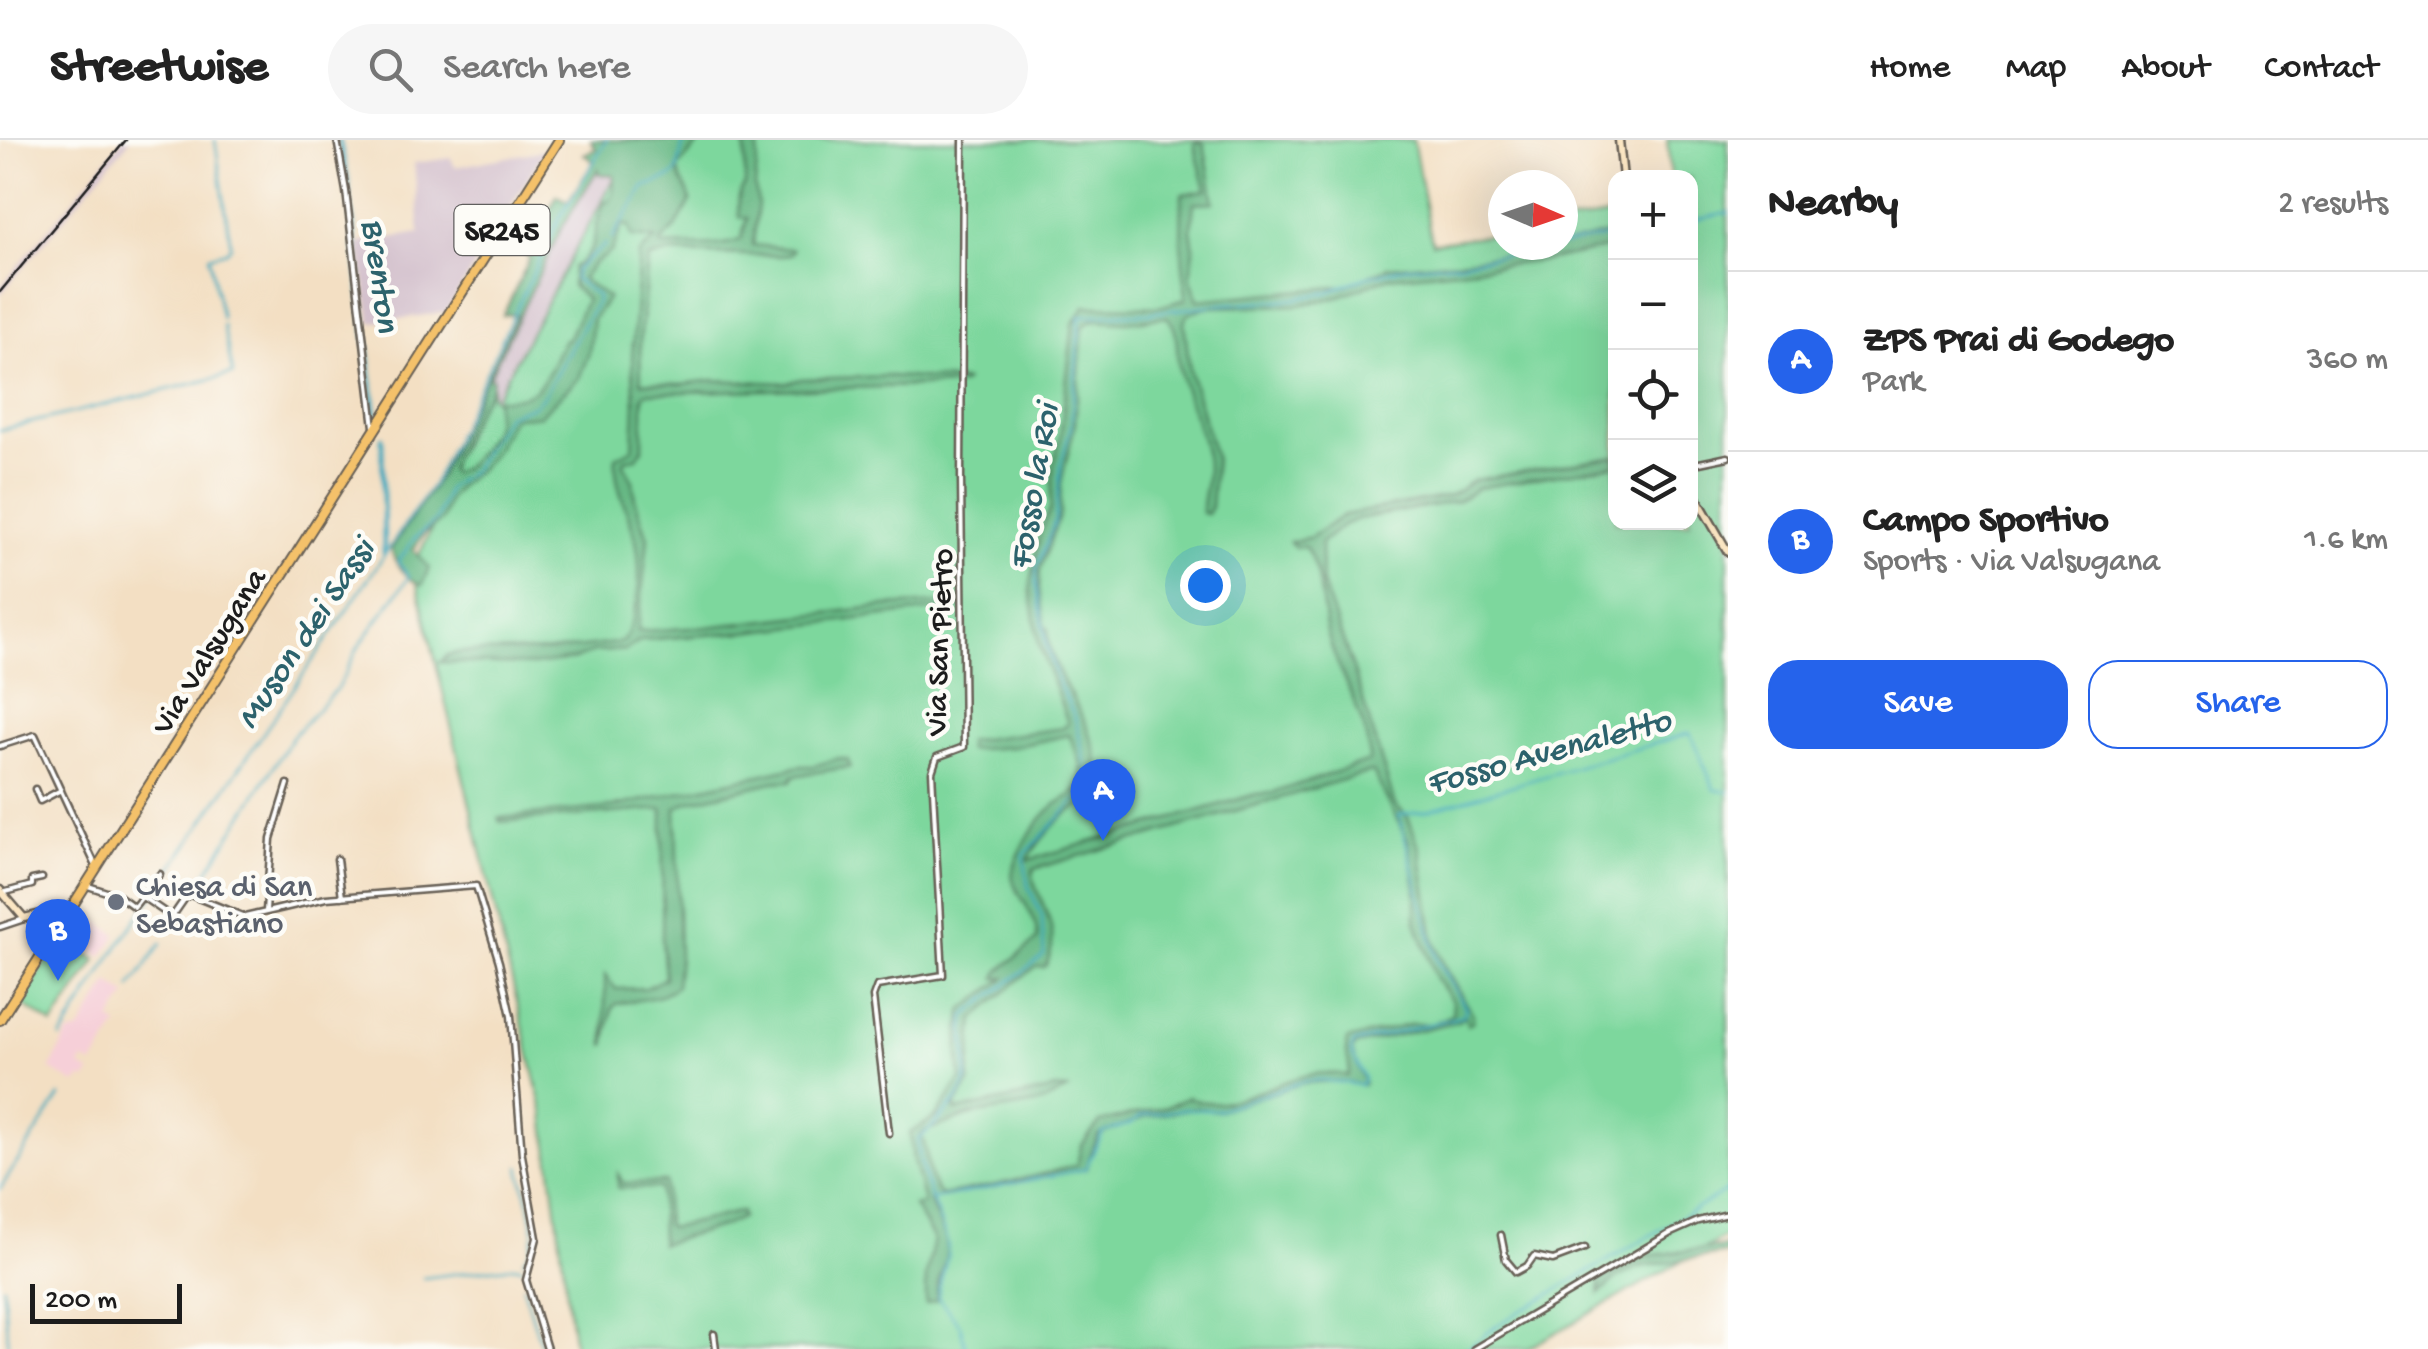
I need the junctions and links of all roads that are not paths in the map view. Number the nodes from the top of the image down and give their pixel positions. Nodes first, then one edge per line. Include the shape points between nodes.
1 (336, 140) edge
2 (559, 140) edge
3 (963, 140) edge
4 (1619, 140) edge
5 (1622, 170) edge
6 (446, 320) joint
7 (376, 430) junction
8 (1728, 457) edge
9 (1698, 464) edge
10 (1698, 500) edge
11 (1728, 552) edge
12 (0, 746) edge
13 (288, 784) dead end
14 (35, 789) dead end
15 (61, 790) junction
16 (337, 859) dead end
17 (98, 869) junction
18 (160, 874) dead end
19 (42, 878) dead end
20 (88, 886) junction
21 (1, 892) edge
22 (342, 897) junction
23 (146, 899) junction
24 (70, 911) junction
25 (266, 911) junction
26 (24, 918) junction
27 (0, 927) edge
28 (0, 1020) edge
29 (889, 1133) dead end
30 (1728, 1214) edge
31 (1500, 1235) dead end
32 (1585, 1248) dead end
33 (714, 1334) dead end
34 (546, 1349) edge
35 (716, 1349) edge
36 (1474, 1349) edge

1 - 7 street
2 - 6 main road, SR245 / SR245
3 - 29 street, Via San Pietro via 964,747 938,757 932,772 943,975 877,986 873,996
4 - 5 main road
6 - 7 main road, Via Valsugana / SR245
7 - 17 main road, Via Valsugana / SR245
8 - 9 street
10 - 11 main road
12 - 15 street via 35,735
13 - 25 street via 271,839
14 - 15 street via 40,800
15 - 17 street
16 - 22 street
17 - 20 main road, Via Valsugana / SR245
18 - 23 street
19 - 21 street
20 - 23 street via 134,907
20 - 24 main road, Via Valsugana / SR245
21 - 26 main road
22 - 25 street
22 - 34 street via 476,886 511,1016 522,1155 537,1238 526,1280
23 - 25 street via 173,916 190,894 239,916
24 - 26 main road
24 - 28 main road, Via Valsugana / SR245
26 - 27 street
30 - 36 street via 1689,1224
31 - 32 street via 1516,1272 1534,1256 1553,1260
33 - 35 street

